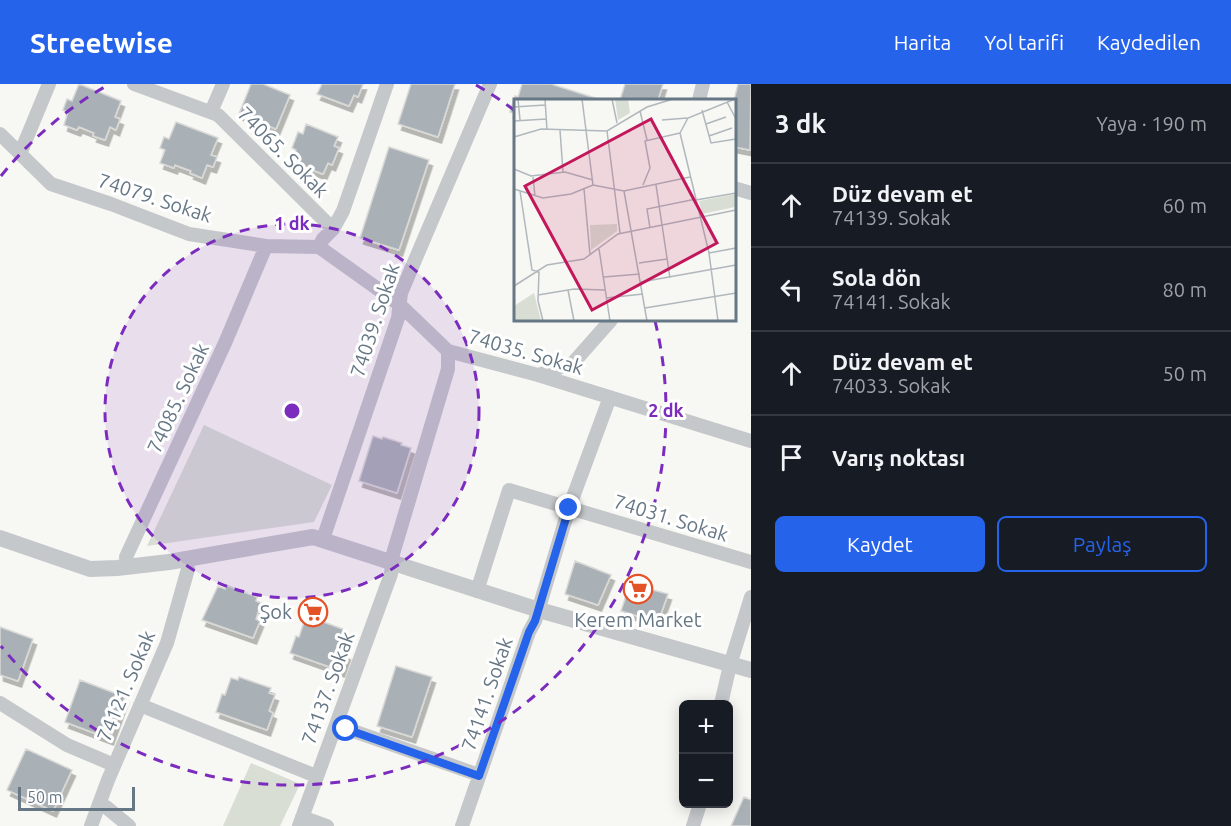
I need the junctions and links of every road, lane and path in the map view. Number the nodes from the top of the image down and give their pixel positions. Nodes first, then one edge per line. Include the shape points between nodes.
1 (49, 84) edge
2 (134, 84) edge
3 (223, 84) edge
4 (387, 84) edge
5 (490, 84) edge
6 (703, 84) edge
7 (699, 99) edge
8 (211, 112) junction
9 (0, 134) edge
10 (20, 154) junction
11 (736, 188) edge
12 (751, 193) edge
13 (333, 229) junction
14 (266, 246) junction
15 (319, 247) junction
16 (399, 304) junction
17 (610, 321) edge
18 (448, 351) junction
19 (538, 375) junction
20 (610, 397) junction
21 (751, 441) edge
22 (569, 508) junction
23 (0, 538) edge
24 (323, 539) junction
25 (186, 559) junction
26 (751, 562) edge
27 (392, 564) junction
28 (128, 567) junction
29 (477, 591) junction
30 (751, 597) edge
31 (539, 610) junction
32 (730, 664) junction
33 (751, 670) edge
34 (722, 700) edge
35 (0, 703) edge
36 (140, 705) junction
37 (336, 725) junction
38 (114, 765) junction
39 (316, 776) junction
40 (479, 776) junction
41 (99, 804) junction
42 (699, 808) edge
43 (301, 822) edge
44 (91, 826) edge
45 (129, 826) edge
46 (327, 826) edge
47 (462, 826) edge
48 (693, 826) edge

1 - 10 street
2 - 8 street, 74065. Sokak
3 - 8 street
4 - 13 street via 343,211
5 - 16 street, 74039. Sokak
6 - 7 street
8 - 13 street, 74065. Sokak
9 - 10 street, 74079. Sokak
10 - 14 street, 74079. Sokak via 51,184 189,234
11 - 12 street
13 - 15 street
14 - 15 street, 74079. Sokak
14 - 28 street, 74085. Sokak via 126,557
15 - 16 street, 74035. Sokak
16 - 18 street, 74035. Sokak
16 - 24 street, 74039. Sokak via 398,318
17 - 19 street via 573,363
18 - 19 street, 74035. Sokak
18 - 27 street, 74137. Sokak via 448,369
19 - 20 street, 74035. Sokak
20 - 21 street, 74035. Sokak
20 - 22 street, 74141. Sokak
22 - 26 street, 74031. Sokak
22 - 29 street, 74031. Sokak via 509,490
22 - 31 street, 74141. Sokak
23 - 28 street via 90,569
24 - 25 street via 313,537
24 - 27 street
25 - 28 street
25 - 36 street, 74121. Sokak via 188,569 167,643
27 - 29 street
27 - 37 street, 74137. Sokak
29 - 31 street
30 - 32 street
31 - 32 street
31 - 40 street, 74141. Sokak
32 - 33 street
32 - 34 street
35 - 38 street via 68,745
36 - 38 street, 74121. Sokak
36 - 39 street
37 - 39 street, 74137. Sokak
37 - 40 street
38 - 41 street, 74121. Sokak
39 - 43 street, 74137. Sokak
40 - 47 street, 74141. Sokak
41 - 44 street, 74121. Sokak
41 - 45 street
42 - 48 street
43 - 46 street

